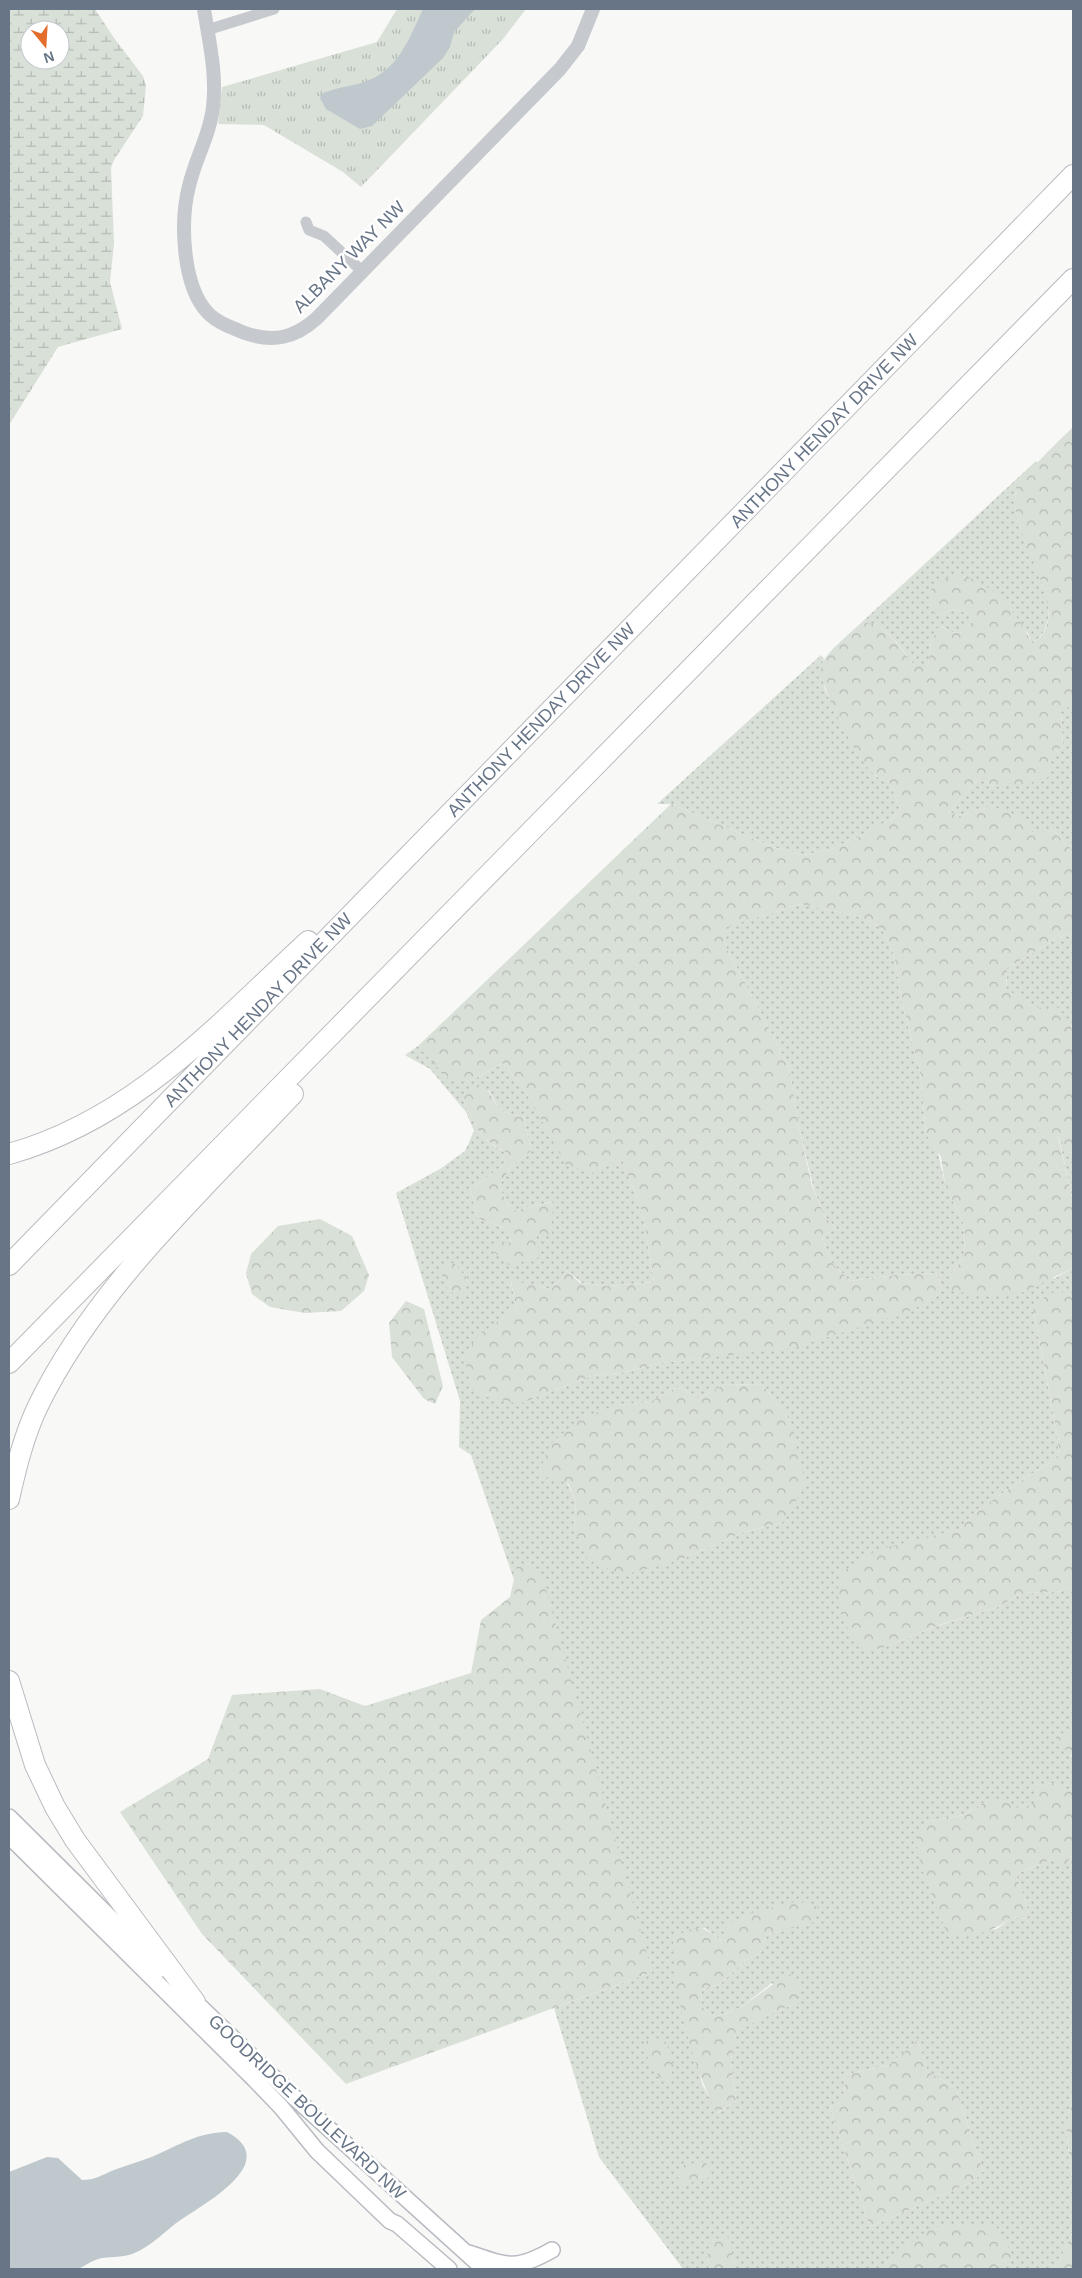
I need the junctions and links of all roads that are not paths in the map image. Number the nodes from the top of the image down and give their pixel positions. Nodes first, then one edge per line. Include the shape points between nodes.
1 (204, 9) edge
2 (274, 9) edge
3 (593, 9) edge
4 (207, 30) junction
5 (1073, 176) edge
6 (306, 222) dead end
7 (362, 272) junction
8 (1073, 279) edge
9 (448, 817) junction
10 (485, 881) junction
11 (9, 1154) edge
12 (9, 1265) edge
13 (9, 1364) edge
14 (9, 1499) edge
15 (9, 1681) edge
16 (9, 1817) edge
17 (9, 1836) edge
18 (195, 2002) junction
19 (390, 2221) junction
20 (462, 2250) junction
21 (439, 2269) edge
22 (449, 2269) edge
23 (484, 2269) edge
24 (534, 2269) edge

1 - 4 street, ALBANY WAY NW
2 - 4 street
3 - 7 street, ALBANY WAY NW via 578,46 560,68
4 - 7 street, ALBANY WAY NW via 213,108 208,133 189,185 184,221 191,281 199,302 213,317 230,327 256,337 282,338 308,326
5 - 9 highway, ANTHONY HENDAY DRIVE NW
6 - 7 street via 308,230 324,236
8 - 10 highway
9 - 11 highway via 165,1072 111,1111 72,1132
9 - 12 highway, ANTHONY HENDAY DRIVE NW
10 - 13 highway
10 - 14 highway via 443,936 136,1260 79,1335 38,1406 18,1461
15 - 18 highway via 35,1765 74,1840
16 - 18 main road, GOODRIDGE BOULEVARD NW
17 - 19 main road, GOODRIDGE BOULEVARD NW via 282,2107 317,2151
18 - 20 main road, GOODRIDGE BOULEVARD NW
19 - 21 main road
19 - 22 main road, GOODRIDGE BOULEVARD NW
20 - 23 main road, GOODRIDGE BOULEVARD NW
20 - 24 main road via 514,2266 532,2261 554,2248

